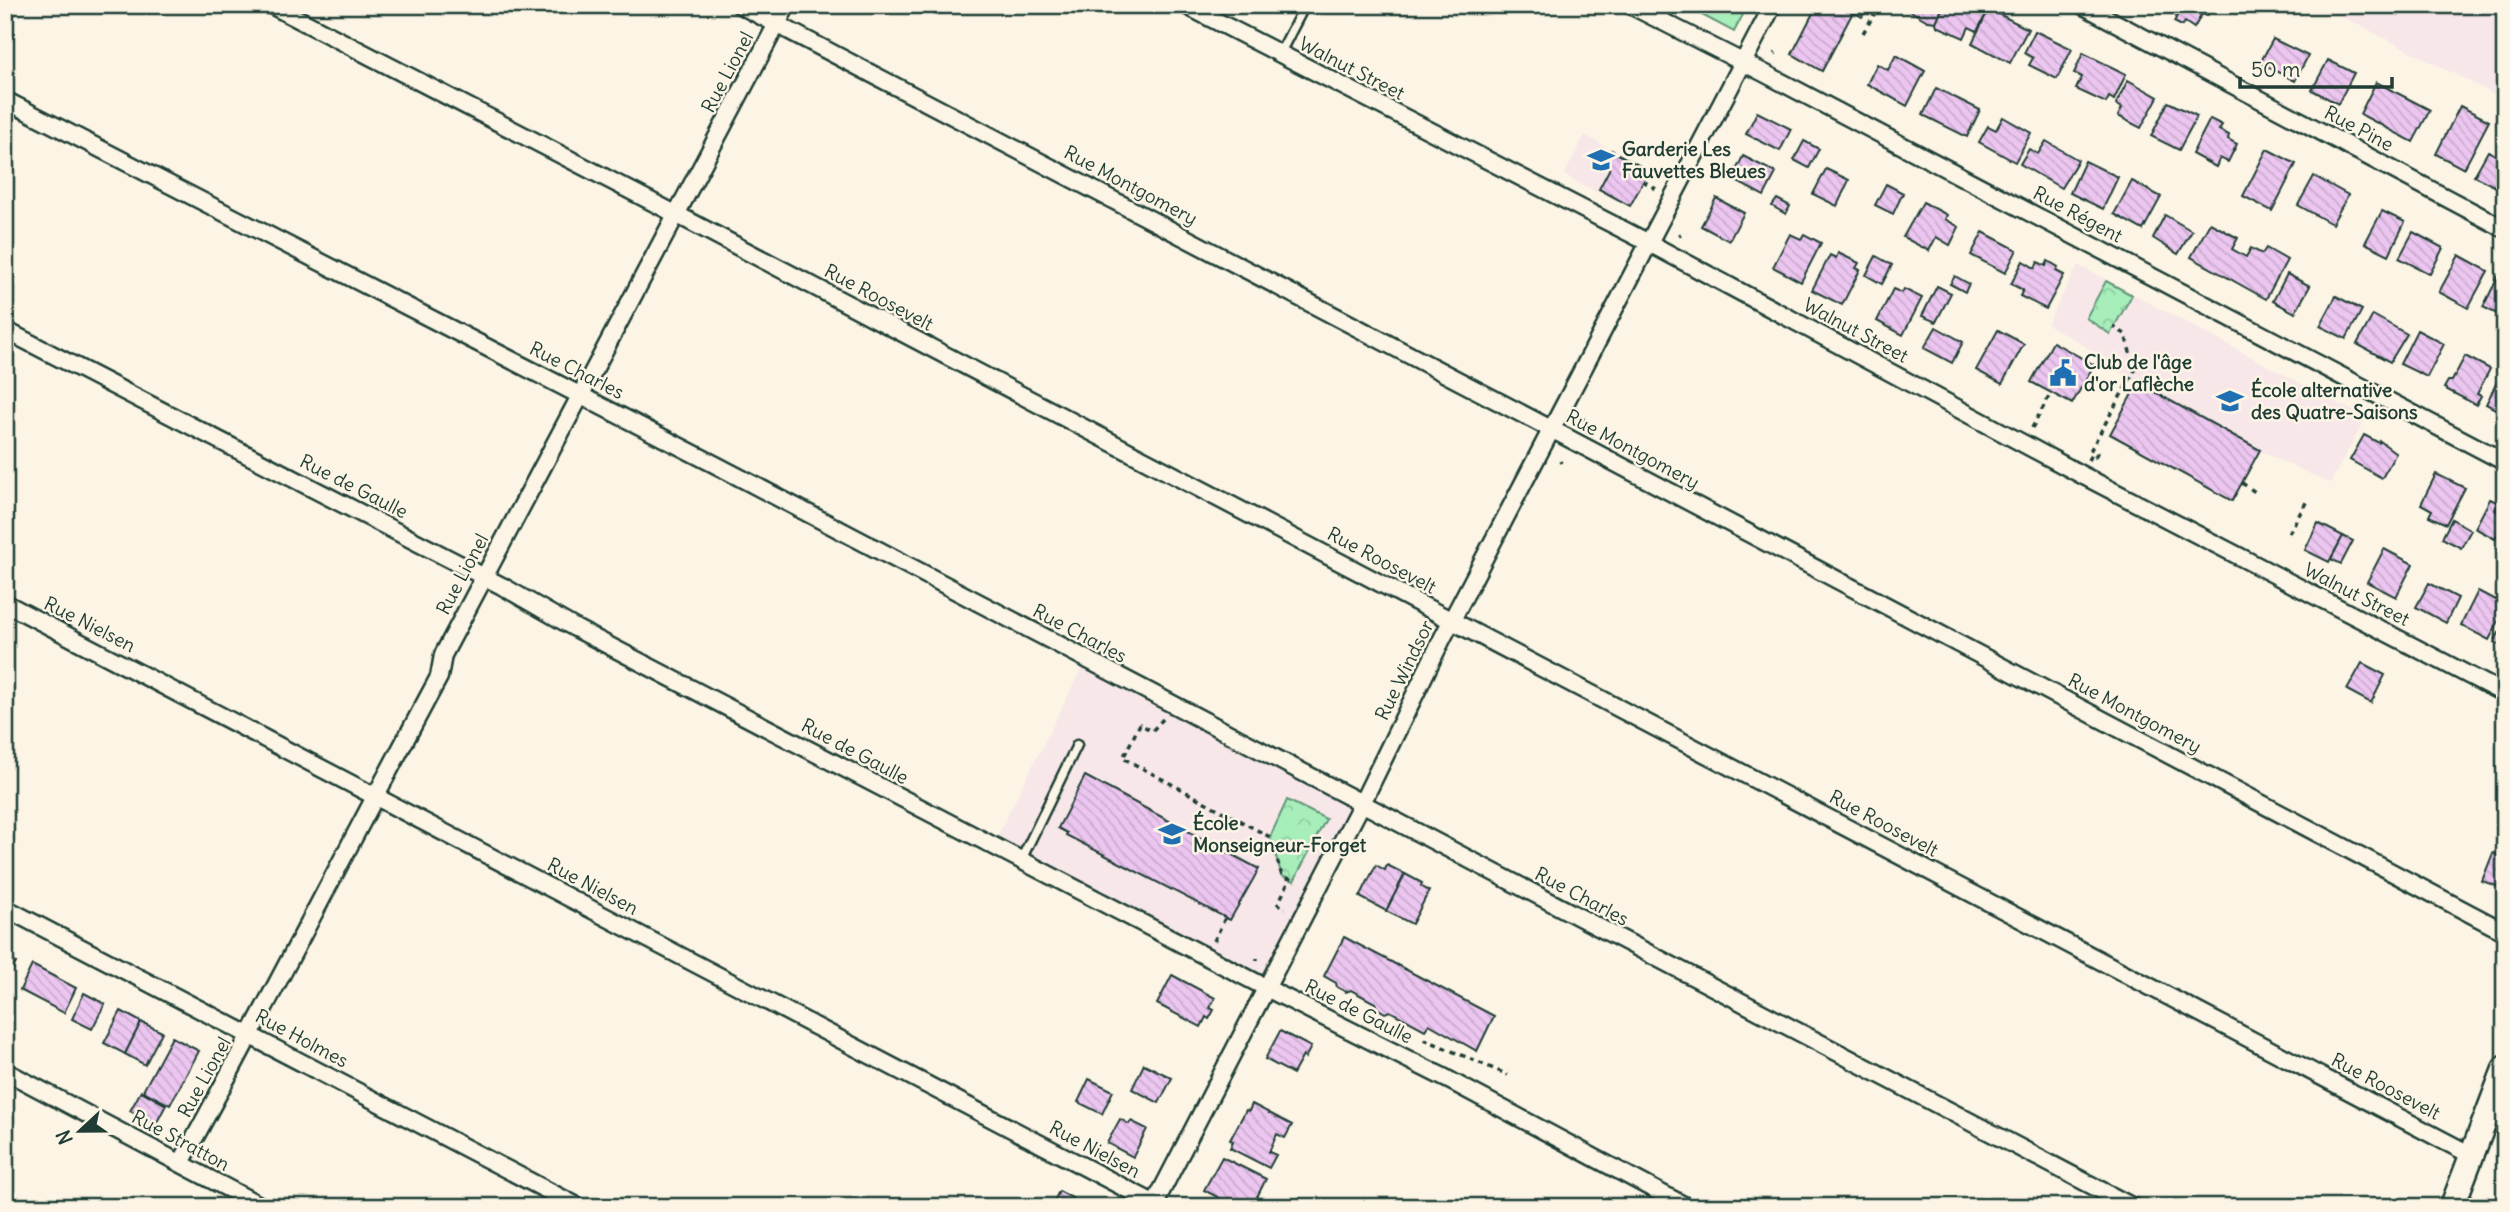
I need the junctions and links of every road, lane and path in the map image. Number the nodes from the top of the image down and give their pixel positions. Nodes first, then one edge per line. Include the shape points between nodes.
1 (271, 5) edge
2 (740, 5) edge
3 (786, 5) edge
4 (1185, 5) edge
5 (1305, 5) edge
6 (1630, 5) edge
7 (1773, 5) edge
8 (1880, 5) edge
9 (2082, 5) edge
10 (777, 24) junction
11 (1863, 33) dead end
12 (1279, 55) junction
13 (1744, 62) junction
14 (5, 100) edge
15 (1643, 181) dead end
16 (1658, 190) dead end
17 (676, 215) junction
18 (2505, 229) edge
19 (1648, 243) junction
20 (2114, 327) dead end
21 (5, 330) edge
22 (2051, 393) dead end
23 (580, 395) junction
24 (1551, 429) junction
25 (2023, 444) junction
26 (2505, 462) edge
27 (2082, 475) junction
28 (2242, 484) dead end
29 (2258, 494) dead end
30 (2308, 499) dead end
31 (2289, 533) dead end
32 (485, 577) junction
33 (5, 603) edge
34 (1452, 620) junction
35 (2505, 694) edge
36 (1174, 707) junction
37 (1077, 745) dead end
38 (375, 795) junction
39 (1361, 805) junction
40 (1021, 860) junction
41 (5, 908) edge
42 (1285, 908) dead end
43 (1225, 918) dead end
44 (2505, 932) edge
45 (1206, 956) junction
46 (1266, 987) junction
47 (251, 1035) junction
48 (1424, 1039) dead end
49 (2505, 1068) edge
50 (5, 1071) edge
51 (1508, 1075) dead end
52 (2471, 1155) junction
53 (181, 1163) junction
54 (1156, 1206) edge
55 (263, 1207) edge
56 (579, 1207) edge
57 (1687, 1207) edge
58 (2133, 1207) edge
59 (2452, 1207) edge

1 - 17 street, Rue Roosevelt
2 - 10 street, Rue Montgomery
3 - 10 street, Rue Lionel
4 - 12 street, Walnut Street
5 - 12 lane
6 - 13 street, Rue Régent
7 - 13 street, Rue Windsor
8 - 11 path
9 - 18 street, Rue Pine
10 - 17 street, Rue Lionel
10 - 24 street, Rue Montgomery
12 - 19 street, Walnut Street
13 - 19 street, Rue Windsor
13 - 26 street, Rue Régent
14 - 23 street, Rue Charles
15 - 16 path
17 - 23 street, Rue Lionel
17 - 34 street, Rue Roosevelt
19 - 24 street, Rue Windsor
19 - 25 street, Walnut Street
20 - 27 path via 2125,334 2135,370 2091,449 2095,457 2091,454
21 - 32 street, Rue de Gaulle
22 - 25 path
23 - 32 street, Rue Lionel
23 - 36 street, Rue Charles
24 - 34 street, Rue Windsor
24 - 44 street, Rue Montgomery
25 - 27 street, Walnut Street
27 - 35 street, Walnut Street
28 - 29 path
30 - 31 path
32 - 38 street, Rue Lionel via 443,655 439,677
32 - 40 street, Rue de Gaulle
33 - 38 street, Rue Nielsen
34 - 39 street, Rue Windsor
34 - 52 street, Rue Roosevelt
36 - 39 street, Rue Charles
36 - 42 path via 1152,731 1140,724 1123,758 1270,837 1282,876 1290,880 1278,904
37 - 40 lane
38 - 47 street, Rue Lionel
38 - 54 street, Rue Nielsen
39 - 46 street, Rue Windsor
39 - 58 street, Rue Charles
40 - 45 street, Rue de Gaulle
41 - 47 street, Rue Holmes
43 - 45 path
45 - 46 street, Rue de Gaulle
46 - 54 street, Rue Windsor
46 - 57 street, Rue de Gaulle
47 - 53 street, Rue Lionel
47 - 56 street, Rue Holmes
48 - 51 path
49 - 52 main road
50 - 53 street, Rue Stratton
52 - 59 main road
53 - 55 street, Rue Stratton

